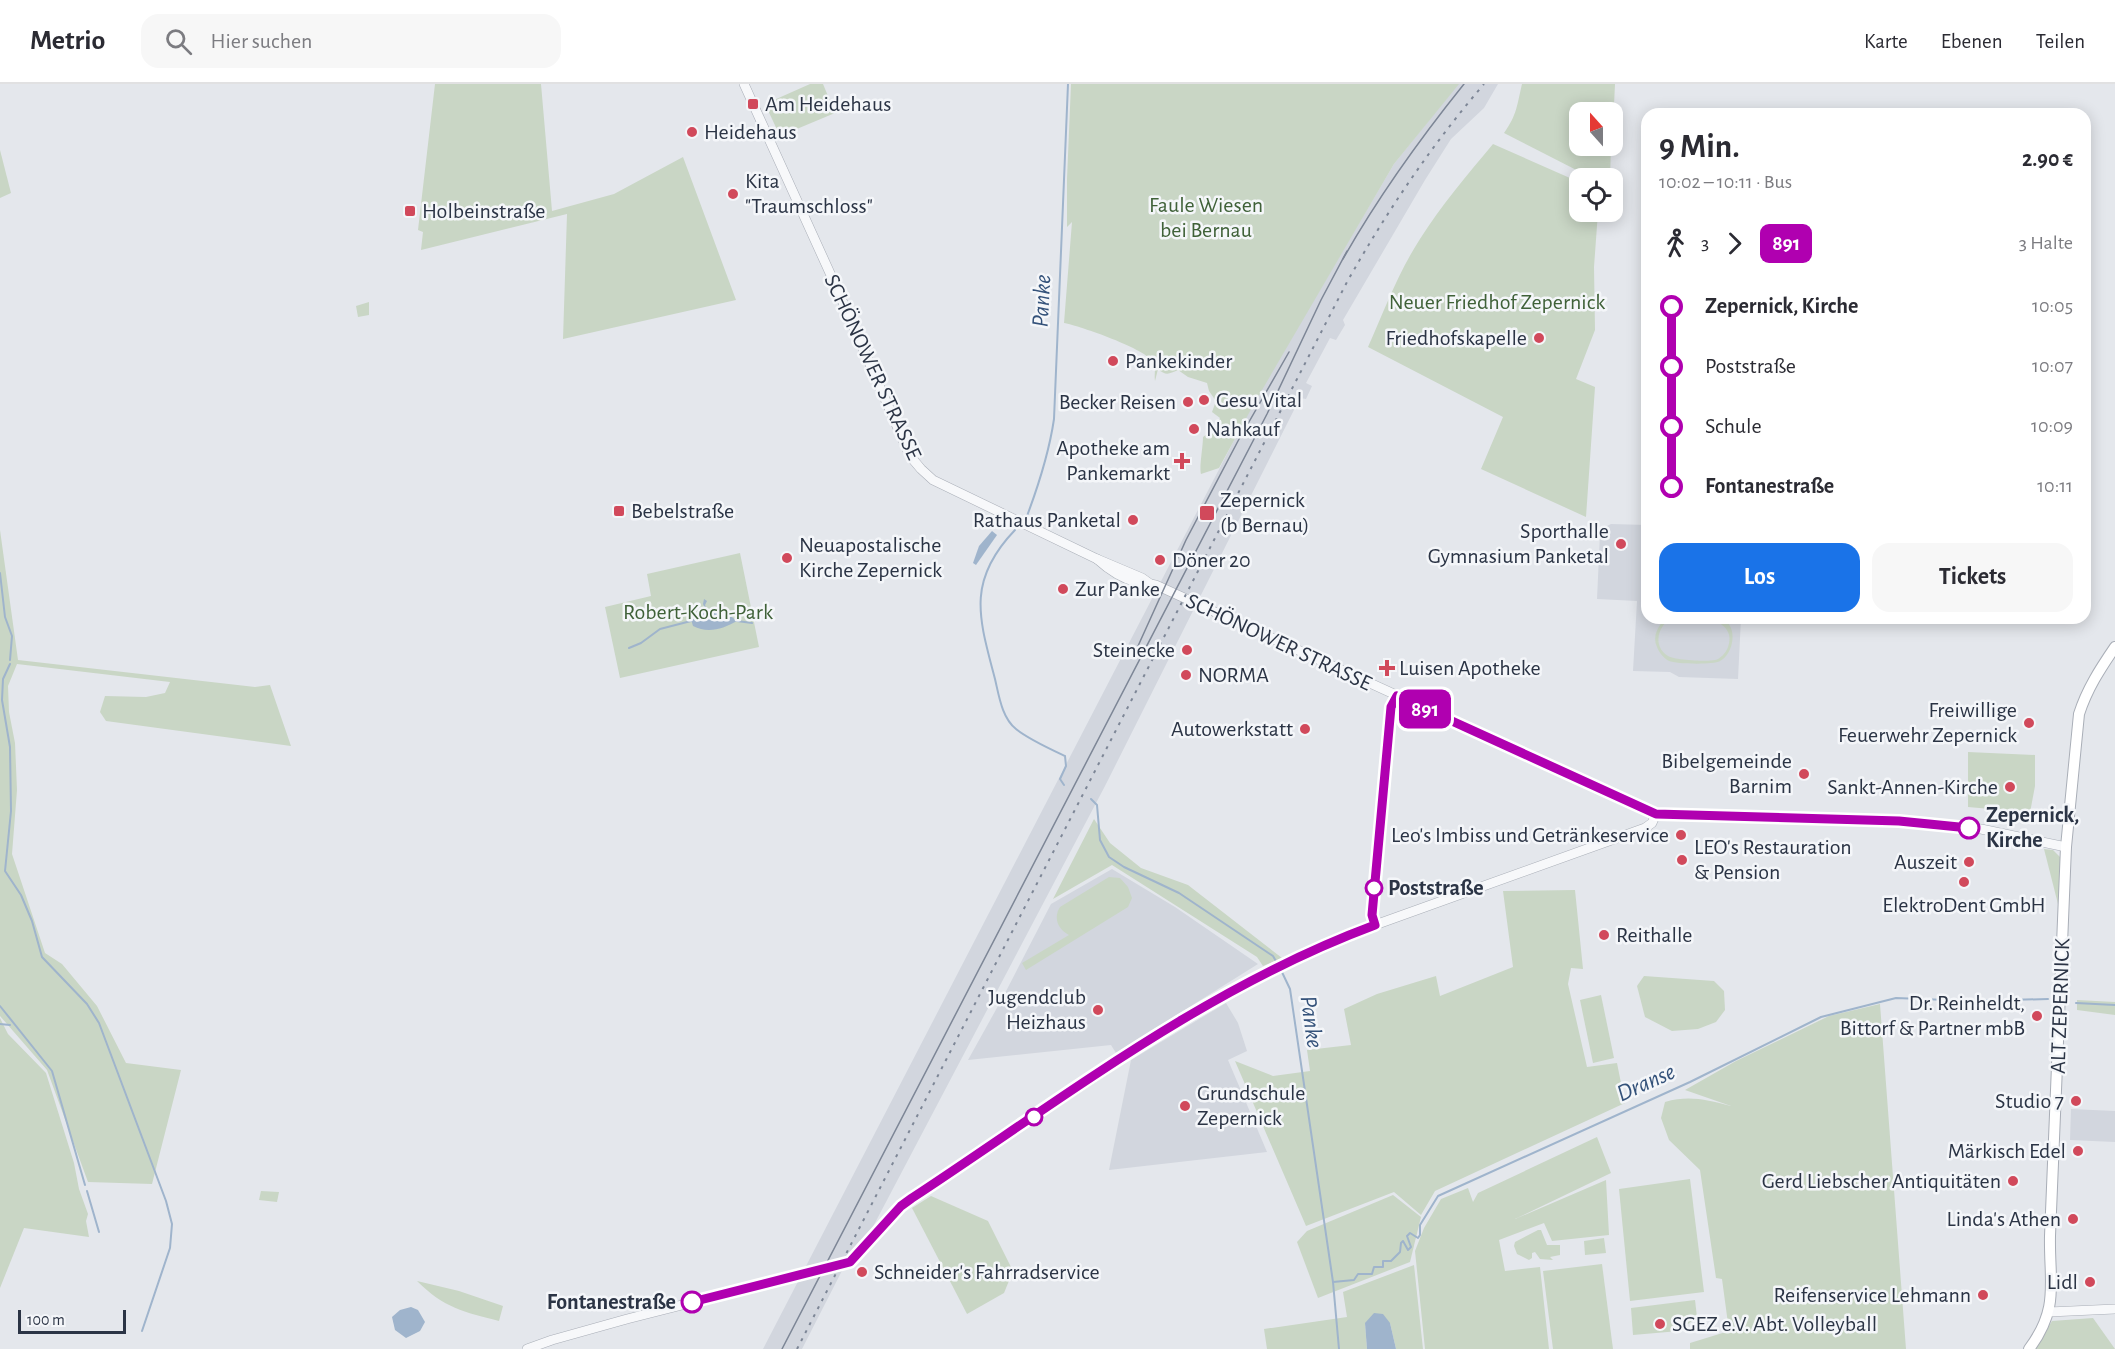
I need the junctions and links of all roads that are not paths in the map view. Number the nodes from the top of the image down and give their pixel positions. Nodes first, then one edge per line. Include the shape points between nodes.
1 (744, 84) edge
2 (2115, 648) edge
3 (1656, 814) junction
4 (2066, 847) junction
5 (2115, 1309) edge
6 (2049, 1312) junction
7 (527, 1349) edge
8 (2029, 1349) edge

1 - 3 street, SCHÖNOWER STRASSE via 910,456 933,480
2 - 4 main road, ALT ZEPERNICK via 2094,678 2079,714
3 - 4 street, SCHÖNOWER STRASSE via 1911,822 1986,830
3 - 7 street via 1645,828 1367,928 1226,993 912,1198 850,1262 660,1310
4 - 6 main road, ALT ZEPERNICK
5 - 6 street
6 - 8 main road

